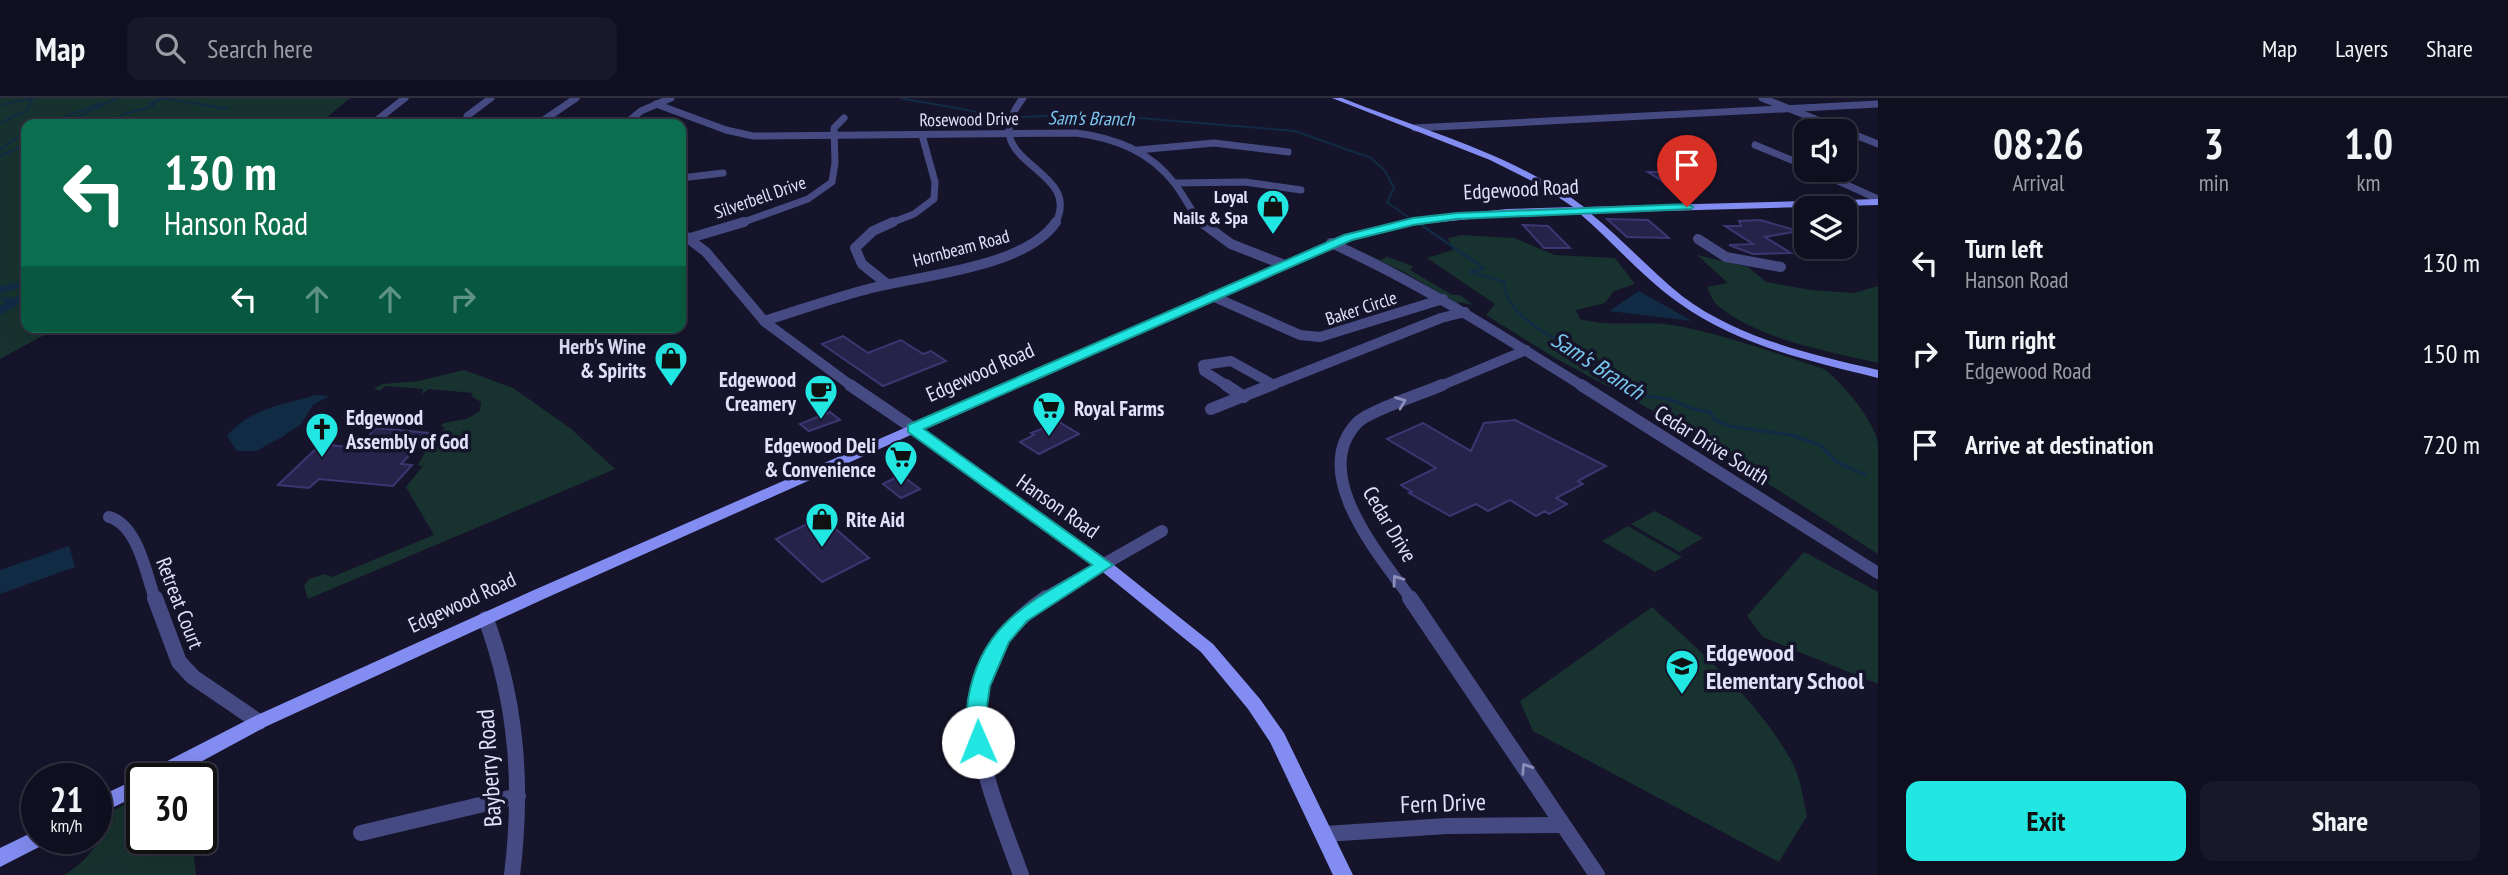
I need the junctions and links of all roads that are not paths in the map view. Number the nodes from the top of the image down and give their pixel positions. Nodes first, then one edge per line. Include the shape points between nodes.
1 (405, 98) edge
2 (491, 98) edge
3 (576, 98) edge
4 (671, 98) edge
5 (1023, 98) edge
6 (1336, 98) edge
7 (1762, 98) edge
8 (656, 104) junction
9 (1878, 104) edge
10 (1789, 109) junction
11 (844, 118) dead end
12 (378, 119) edge
13 (468, 119) edge
14 (544, 119) edge
15 (633, 119) edge
16 (1415, 128) junction
17 (1009, 134) junction
18 (922, 135) junction
19 (834, 136) junction
20 (1878, 144) edge
21 (1755, 145) dead end
22 (1138, 150) junction
23 (1288, 152) dead end
24 (1794, 161) edge
25 (723, 173) dead end
26 (686, 177) edge
27 (1840, 182) edge
28 (1175, 183) junction
29 (1545, 184) junction
30 (1301, 190) dead end
31 (1557, 192) junction
32 (1878, 200) edge
33 (1624, 209) junction
34 (1581, 210) junction
35 (1529, 211) junction
36 (686, 235) edge
37 (686, 236) edge
38 (1698, 239) dead end
39 (1331, 243) junction
40 (1282, 264) junction
41 (1781, 267) dead end
42 (887, 284) junction
43 (1212, 296) junction
44 (1443, 299) junction
45 (1465, 312) junction
46 (764, 321) junction
47 (1526, 350) junction
48 (1878, 374) edge
49 (1273, 384) junction
50 (1244, 397) junction
51 (1211, 410) dead end
52 (913, 428) junction
53 (109, 517) dead end
54 (1162, 531) dead end
55 (1104, 565) junction
56 (1878, 573) edge
57 (486, 619) junction
58 (259, 722) junction
59 (181, 763) edge
60 (518, 796) junction
61 (1563, 825) junction
62 (361, 833) dead end
63 (1325, 834) junction
64 (21, 847) edge
65 (0, 858) edge
66 (512, 875) edge
67 (1021, 875) edge
68 (1343, 875) edge
69 (1597, 875) edge

1 - 12 street
2 - 13 street
3 - 14 street
4 - 8 street
5 - 17 street via 1010,117
6 - 16 main road
7 - 10 street
8 - 15 street
8 - 19 street, Rosewood Drive via 731,133
9 - 10 street
10 - 16 street
10 - 20 street
11 - 19 street via 836,123
16 - 29 main road via 1482,153
17 - 18 street, Rosewood Drive
17 - 22 street, Rosewood Drive via 1102,135
17 - 42 street, Hornbeam Road via 1055,189 1062,207 1056,224 1009,254
18 - 19 street, Rosewood Drive
18 - 42 street via 936,189 932,202 864,235 855,248 862,263
19 - 36 street, Silverbell Drive via 834,177 818,194
21 - 24 street
22 - 23 street via 1214,143
22 - 28 street, Rosewood Drive
25 - 26 street
27 - 32 street
28 - 30 street via 1245,182
28 - 40 street, Rosewood Drive via 1195,216 1214,234
29 - 31 main road
29 - 35 main road via 1560,202
31 - 33 main road via 1585,203
31 - 34 main road
32 - 33 main road, Edgewood Road
33 - 34 main road, Edgewood Road
34 - 35 main road, Edgewood Road
34 - 48 main road via 1678,297 1711,319 1788,351
35 - 39 main road, Edgewood Road via 1413,222
37 - 46 street, Hanson Road via 717,260
38 - 41 street via 1730,259
39 - 40 main road, Edgewood Road
39 - 44 street
40 - 43 main road, Edgewood Road
42 - 46 street, Hornbeam Road
43 - 44 street, Baker Circle via 1300,335 1320,337
43 - 52 main road, Edgewood Road
44 - 45 street
45 - 47 street
45 - 49 street
46 - 52 street, Hanson Road
47 - 56 street, Cedar Drive South
61 -> 47 street, Cedar Drive via 1361,528 1344,493 1339,459 1349,431 1359,420
49 - 50 street
49 - 50 street via 1230,358 1215,358 1203,365 1204,371
50 - 51 street
52 - 55 main road, Hanson Road
52 - 57 main road, Edgewood Road
53 - 58 street, Retreat Court via 120,520 131,534 180,663
54 - 55 street
55 - 63 main road, Hanson Road via 1184,627 1228,672 1277,738
55 - 67 street via 1020,617 988,662 980,686 978,742
57 - 58 main road, Edgewood Road
57 - 60 street, Bayberry Road via 509,698
58 - 59 main road, Edgewood Road
60 - 62 street
60 - 66 street, Bayberry Road
61 - 63 street, Fern Drive
61 - 69 street, Cedar Drive
63 - 68 main road, Hanson Road
64 - 65 main road

